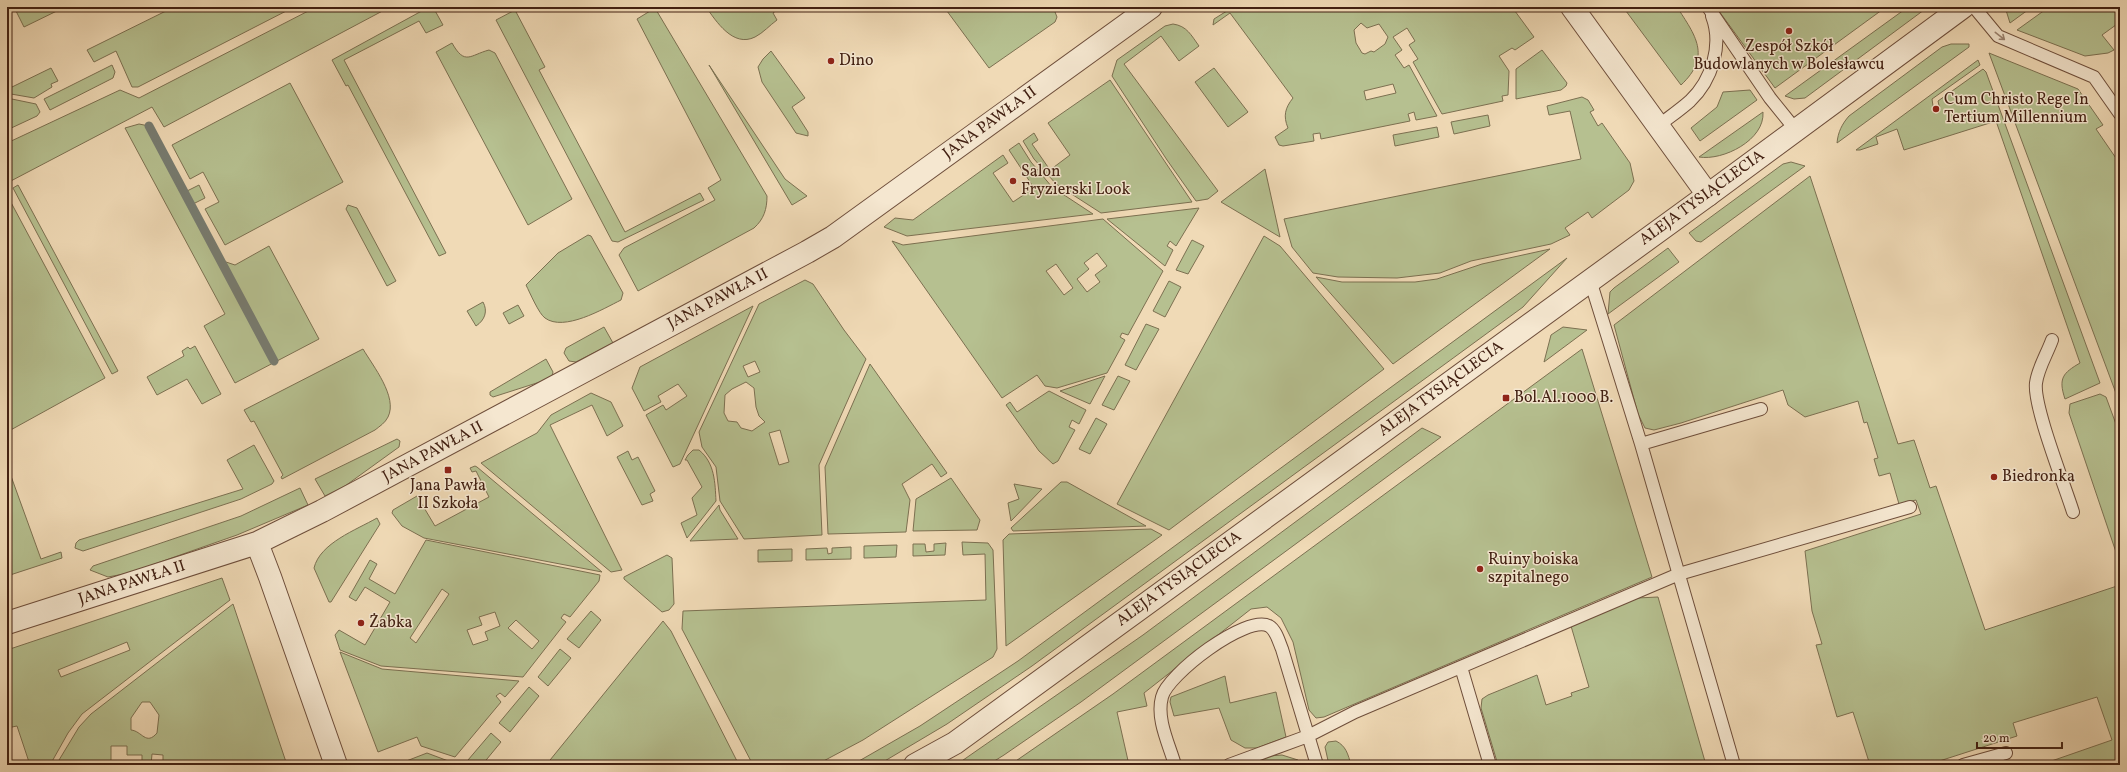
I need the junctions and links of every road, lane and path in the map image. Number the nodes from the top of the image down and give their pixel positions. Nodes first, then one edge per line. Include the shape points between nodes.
1 (1151, 7) edge
2 (1572, 7) edge
3 (1708, 7) edge
4 (1963, 7) edge
5 (1974, 7) edge
6 (2120, 114) edge
7 (1658, 126) junction
8 (1795, 129) junction
9 (1708, 195) junction
10 (1590, 280) junction
11 (2052, 340) dead end
12 (1761, 409) dead end
13 (1641, 444) junction
14 (1910, 507) dead end
15 (2073, 512) dead end
16 (256, 543) junction
17 (1679, 574) junction
18 (7, 624) edge
19 (1462, 667) junction
20 (1308, 736) junction
21 (2006, 753) dead end
22 (336, 765) edge
23 (915, 765) edge
24 (1175, 765) edge
25 (1230, 765) edge
26 (1317, 765) edge
27 (1490, 765) edge
28 (1734, 765) edge
29 (1963, 765) edge

1 - 16 street, JANA PAWŁA II via 833,237 329,507
2 - 7 street
3 - 7 lane via 1714,24 1716,42 1714,63 1690,101
3 - 8 lane via 1770,98
4 - 8 street, ALEJA TYSIĄCLECIA
5 -> 6 lane via 1998,36 2094,78
7 - 9 street
8 - 9 street, ALEJA TYSIĄCLECIA
9 - 10 street, ALEJA TYSIĄCLECIA
10 - 13 lane
10 - 23 street, ALEJA TYSIĄCLECIA via 955,743
11 - 15 lane via 2040,367 2036,385 2041,414
12 - 13 lane
13 - 17 lane
14 - 17 lane
16 - 18 street, JANA PAWŁA II
16 - 22 street
17 - 19 lane
17 - 28 lane
19 - 20 lane via 1355,712
19 - 27 lane
20 - 24 lane via 1275,632 1268,626 1257,625 1242,629 1209,648 1170,682 1162,696 1160,715
20 - 25 lane
20 - 26 lane
21 - 29 lane

